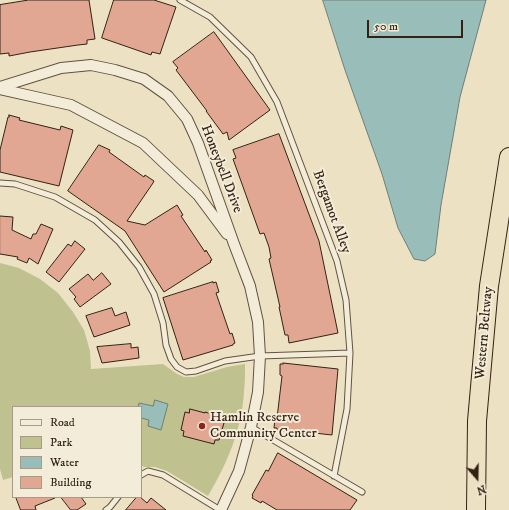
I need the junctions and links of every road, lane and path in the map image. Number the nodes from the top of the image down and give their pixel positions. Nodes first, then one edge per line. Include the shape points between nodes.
1 (180, 0) edge
2 (0, 88) edge
3 (509, 157) edge
4 (0, 183) edge
5 (234, 244) junction
6 (350, 353) junction
7 (260, 356) junction
8 (251, 427) junction
9 (142, 475) edge
10 (334, 476) junction
11 (362, 492) dead end
12 (117, 498) edge
13 (106, 510) edge
14 (221, 510) edge
15 (476, 510) edge

1 - 6 lane, Bergamot Alley via 210,17 251,57 277,102 337,261 346,300
2 - 5 street, Honeybell Drive via 71,105 143,143 198,195
2 - 5 street, Honeybell Drive via 61,68 91,66 144,79 168,96 187,119
3 - 15 highway, Western Beltway via 489,286 478,421
4 - 7 lane via 15,184 56,197 95,220 119,242 139,267 154,294 170,359 177,367 191,372 225,361
5 - 7 street, Honeybell Drive via 250,286 258,322
6 - 7 lane
6 - 10 lane, Bergamot Alley via 347,409
7 - 8 street, Honeybell Drive via 258,392
8 - 10 lane
8 - 14 street, Honeybell Drive via 239,471
9 - 14 lane via 148,472 163,475
10 - 11 lane
12 - 13 lane

